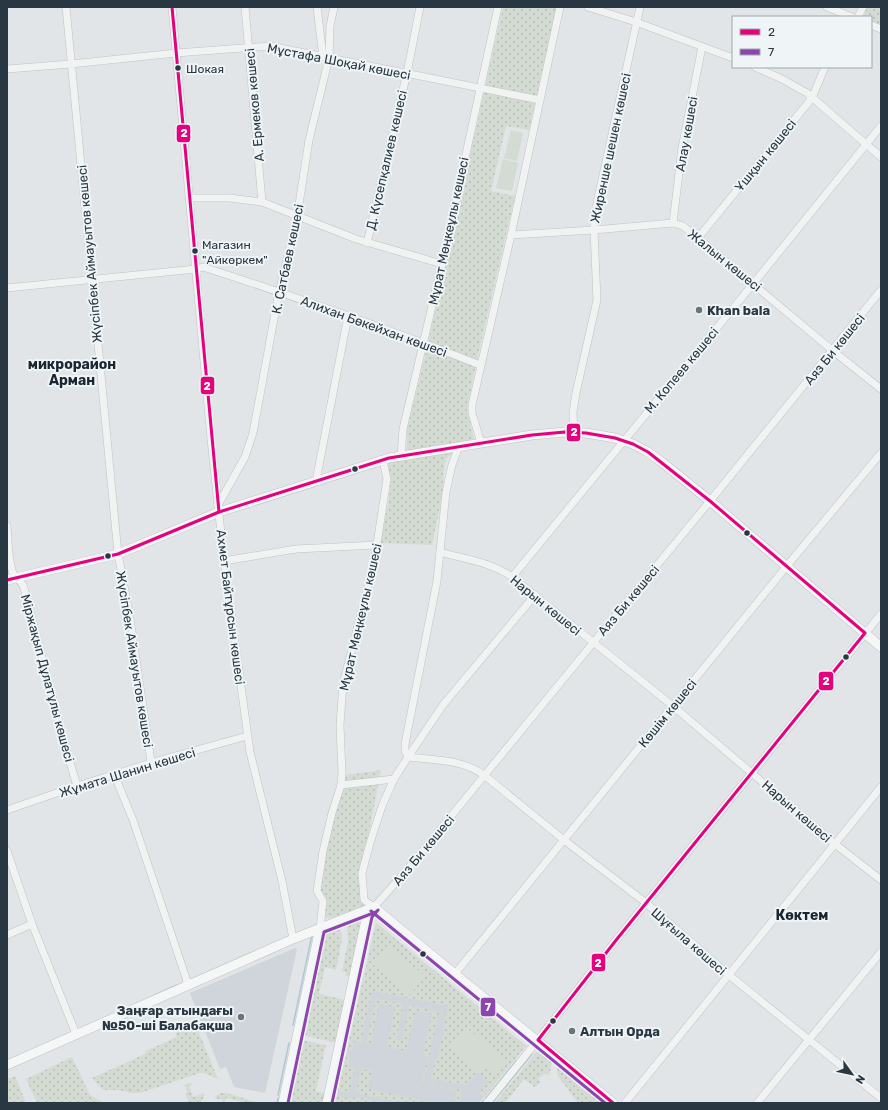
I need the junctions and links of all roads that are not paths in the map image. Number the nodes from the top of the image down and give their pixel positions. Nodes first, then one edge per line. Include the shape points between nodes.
1 (66, 7) edge
2 (172, 7) edge
3 (245, 7) edge
4 (317, 7) edge
5 (334, 7) edge
6 (420, 7) edge
7 (498, 7) edge
8 (560, 7) edge
9 (588, 7) edge
10 (640, 7) edge
11 (827, 7) edge
12 (863, 7) edge
13 (848, 16) edge
14 (858, 16) edge
15 (636, 22) junction
16 (702, 46) junction
17 (248, 47) junction
18 (176, 53) junction
19 (326, 57) junction
20 (732, 58) edge
21 (72, 64) junction
22 (757, 68) edge
23 (825, 68) edge
24 (7, 70) edge
25 (407, 73) junction
26 (479, 88) junction
27 (812, 98) junction
28 (540, 100) junction
29 (881, 126) edge
30 (866, 146) junction
31 (881, 157) edge
32 (190, 198) junction
33 (262, 202) junction
34 (297, 217) junction
35 (673, 223) junction
36 (594, 230) junction
37 (511, 235) junction
38 (698, 238) junction
39 (367, 243) junction
40 (442, 264) junction
41 (196, 269) junction
42 (91, 279) junction
43 (753, 284) junction
44 (7, 288) edge
45 (881, 290) edge
46 (280, 292) junction
47 (348, 316) junction
48 (423, 342) junction
49 (832, 350) junction
50 (480, 365) junction
51 (881, 389) edge
52 (574, 432) junction
53 (623, 441) junction
54 (481, 443) junction
55 (459, 446) junction
56 (881, 453) edge
57 (401, 456) junction
58 (383, 460) junction
59 (316, 481) junction
60 (710, 501) junction
61 (218, 508) junction
62 (7, 526) edge
63 (377, 545) junction
64 (440, 552) junction
65 (118, 554) junction
66 (224, 562) junction
67 (786, 566) junction
68 (512, 577) junction
69 (11, 578) edge
70 (535, 595) junction
71 (881, 614) edge
72 (865, 633) junction
73 (593, 642) junction
74 (881, 647) edge
75 (673, 706) junction
76 (248, 736) junction
77 (408, 757) junction
78 (151, 762) junction
79 (752, 772) junction
80 (114, 774) junction
81 (484, 775) junction
82 (394, 779) junction
83 (341, 785) junction
84 (77, 786) junction
85 (881, 787) edge
86 (7, 810) edge
87 (564, 840) junction
88 (835, 844) junction
89 (7, 851) edge
90 (881, 880) edge
91 (646, 903) junction
92 (374, 907) junction
93 (359, 913) junction
94 (366, 922) junction
95 (32, 924) junction
96 (320, 928) junction
97 (7, 935) edge
98 (293, 939) junction
99 (881, 952) edge
100 (454, 975) junction
101 (729, 975) junction
102 (185, 986) junction
103 (76, 1034) junction
104 (809, 1039) junction
105 (538, 1040) junction
106 (7, 1065) edge
107 (881, 1098) edge
108 (283, 1103) edge
109 (327, 1103) edge
110 (487, 1103) edge
111 (613, 1103) edge
112 (625, 1103) edge
113 (757, 1103) edge

1 - 21 street, Жүсіпбек Аймауытов көшесі
2 - 18 street, Ахмет Байтұрсын көшесі
3 - 17 street, А. Ермеков көшесі
4 - 19 street
5 - 19 street, К. Сатбаев көшесі
6 - 25 street, Д. Күсепқалиев көшесі
7 - 26 street, Мұрат Мөңкеұлы көшесі
8 - 28 street
9 - 15 street
10 - 15 street, Жиренше шешен көшесі
11 - 13 street
12 - 14 street
15 - 16 street
15 - 36 street, Жиренше шешен көшесі via 594,216
16 - 20 street
16 - 35 street, Алау көшесі via 682,148
17 - 18 street, Мұстафа Шоқай көшесі
17 - 19 street, Мұстафа Шоқай көшесі via 270,46
17 - 33 street, А. Ермеков көшесі
18 - 21 street, Мұстафа Шоқай көшесі
18 - 32 street, Ахмет Байтұрсын көшесі
19 - 25 street, Мұстафа Шоқай көшесі
19 - 34 street, К. Сатбаев көшесі
21 - 24 street, Мұстафа Шоқай көшесі
21 - 42 street, Жүсіпбек Аймауытов көшесі
22 - 27 street via 791,83
23 - 27 street, Ұшқын көшесі
25 - 26 street, Мұстафа Шоқай көшесі
25 - 39 street, Д. Күсепқалиев көшесі
26 - 28 street, Мұстафа Шоқай көшесі
26 - 40 street, Мұрат Мөңкеұлы көшесі
27 - 30 street
27 - 38 street, Ұшқын көшесі
28 - 37 street
29 - 30 street, М. Копеев көшесі
30 - 31 street
30 - 43 street, М. Копеев көшесі
32 - 33 street via 229,198
32 - 41 street, Ахмет Байтұрсын көшесі
33 - 34 street
34 - 39 street
34 - 46 street, К. Сатбаев көшесі
35 - 36 street, Жалын көшесі
35 - 38 street, Жалын көшесі via 683,226
36 - 37 street, Жалын көшесі
36 - 52 street, Жиренше шешен көшесі via 597,300 576,393
37 - 50 street
38 - 43 street, Жалын көшесі
39 - 40 street
40 - 48 street, Мұрат Мөңкеұлы көшесі
41 - 42 street, Алихан Бөкейхан көшесі
41 - 46 street, Алихан Бөкейхан көшесі via 203,267
41 - 61 street, Ахмет Байтұрсын көшесі
42 - 44 street, Алихан Бөкейхан көшесі
42 - 65 street, Жүсіпбек Аймауытов көшесі
43 - 49 street, Жалын көшесі
43 - 53 street, М. Копеев көшесі
45 - 49 street, Аяз Би көшесі
46 - 47 street, Алихан Бөкейхан көшесі
46 - 61 street, К. Сатбаев көшесі via 249,445 239,470
47 - 48 street, Алихан Бөкейхан көшесі
47 - 59 street
48 - 50 street, Алихан Бөкейхан көшесі
48 - 57 street, Мұрат Мөңкеұлы көшесі via 404,429
49 - 51 street, Жалын көшесі
49 - 60 street, Аяз Би көшесі
50 - 54 street via 471,409
52 - 53 main road
52 - 54 main road
53 - 60 main road via 653,456
53 - 68 street, М. Копеев көшесі
54 - 55 main road
55 - 57 main road
55 - 64 street via 446,492
56 - 67 street, Көшім көшесі
57 - 58 main road
58 - 59 main road
58 - 63 street, Мұрат Мөңкеұлы көшесі via 387,479
59 - 61 main road
60 - 67 main road
60 - 73 street, Аяз Би көшесі
61 - 65 main road
61 - 66 street, Ахмет Байтұрсын көшесі
62 - 69 street, Міржақып Дұлатұлы көшесі
63 - 66 street via 296,549
63 - 83 street, Мұрат Мөңкеұлы көшесі via 343,684 340,724
64 - 68 street, Нарын көшесі via 490,566
64 - 77 street via 437,581 406,744 405,751
65 - 69 main road
65 - 78 street, Жүсіпбек Аймауытов көшесі
66 - 76 street, Ахмет Байтұрсын көшесі
67 - 72 main road
67 - 75 street, Көшім көшесі
68 - 70 street, Нарын көшесі
69 - 84 street, Міржақып Дұлатұлы көшесі via 22,583 24,588
70 - 73 street, Нарын көшесі
70 - 77 street via 443,705
71 - 72 street
72 - 74 main road
72 - 79 street
73 - 75 street, Нарын көшесі
73 - 81 street, Аяз Би көшесі
75 - 79 street, Нарын көшесі
75 - 87 street, Көшім көшесі
76 - 78 street, Жұмата Шанин көшесі
76 - 98 street, Ахмет Байтұрсын көшесі
77 - 81 street, Шұғыла көшесі via 460,763
77 - 82 street
78 - 80 street, Жұмата Шанин көшесі
79 - 88 street, Нарын көшесі
79 - 91 street
80 - 84 street, Жұмата Шанин көшесі
80 - 102 street via 133,820 187,981
81 - 87 street, Шұғыла көшесі
81 - 92 street, Аяз Би көшесі
82 - 83 street
82 - 92 street via 382,806 362,873 364,900
83 - 96 street, Мұрат Мөңкеұлы көшесі via 332,813 317,891 323,901
84 - 86 street, Жұмата Шанин көшесі
85 - 88 street
87 - 91 street, Шұғыла көшесі
87 - 100 street, Көшім көшесі
88 - 90 street, Нарын көшесі
88 - 101 street
89 - 95 street
91 - 101 street, Шұғыла көшесі
91 - 105 street
92 - 93 main road
92 - 94 main road via 367,915
92 - 100 main road
93 - 94 main road
93 - 96 main road
94 - 109 main road
95 - 97 street
95 - 103 street
96 - 98 main road
96 - 108 main road, Мұрат Мөңкеұлы көшесі
98 - 102 main road
99 - 104 street
100 - 105 main road
101 - 104 street, Шұғыла көшесі
101 - 112 street
102 - 103 main road
103 - 106 main road
104 - 107 street, Шұғыла көшесі
104 - 113 street
105 - 110 street
105 - 111 main road

